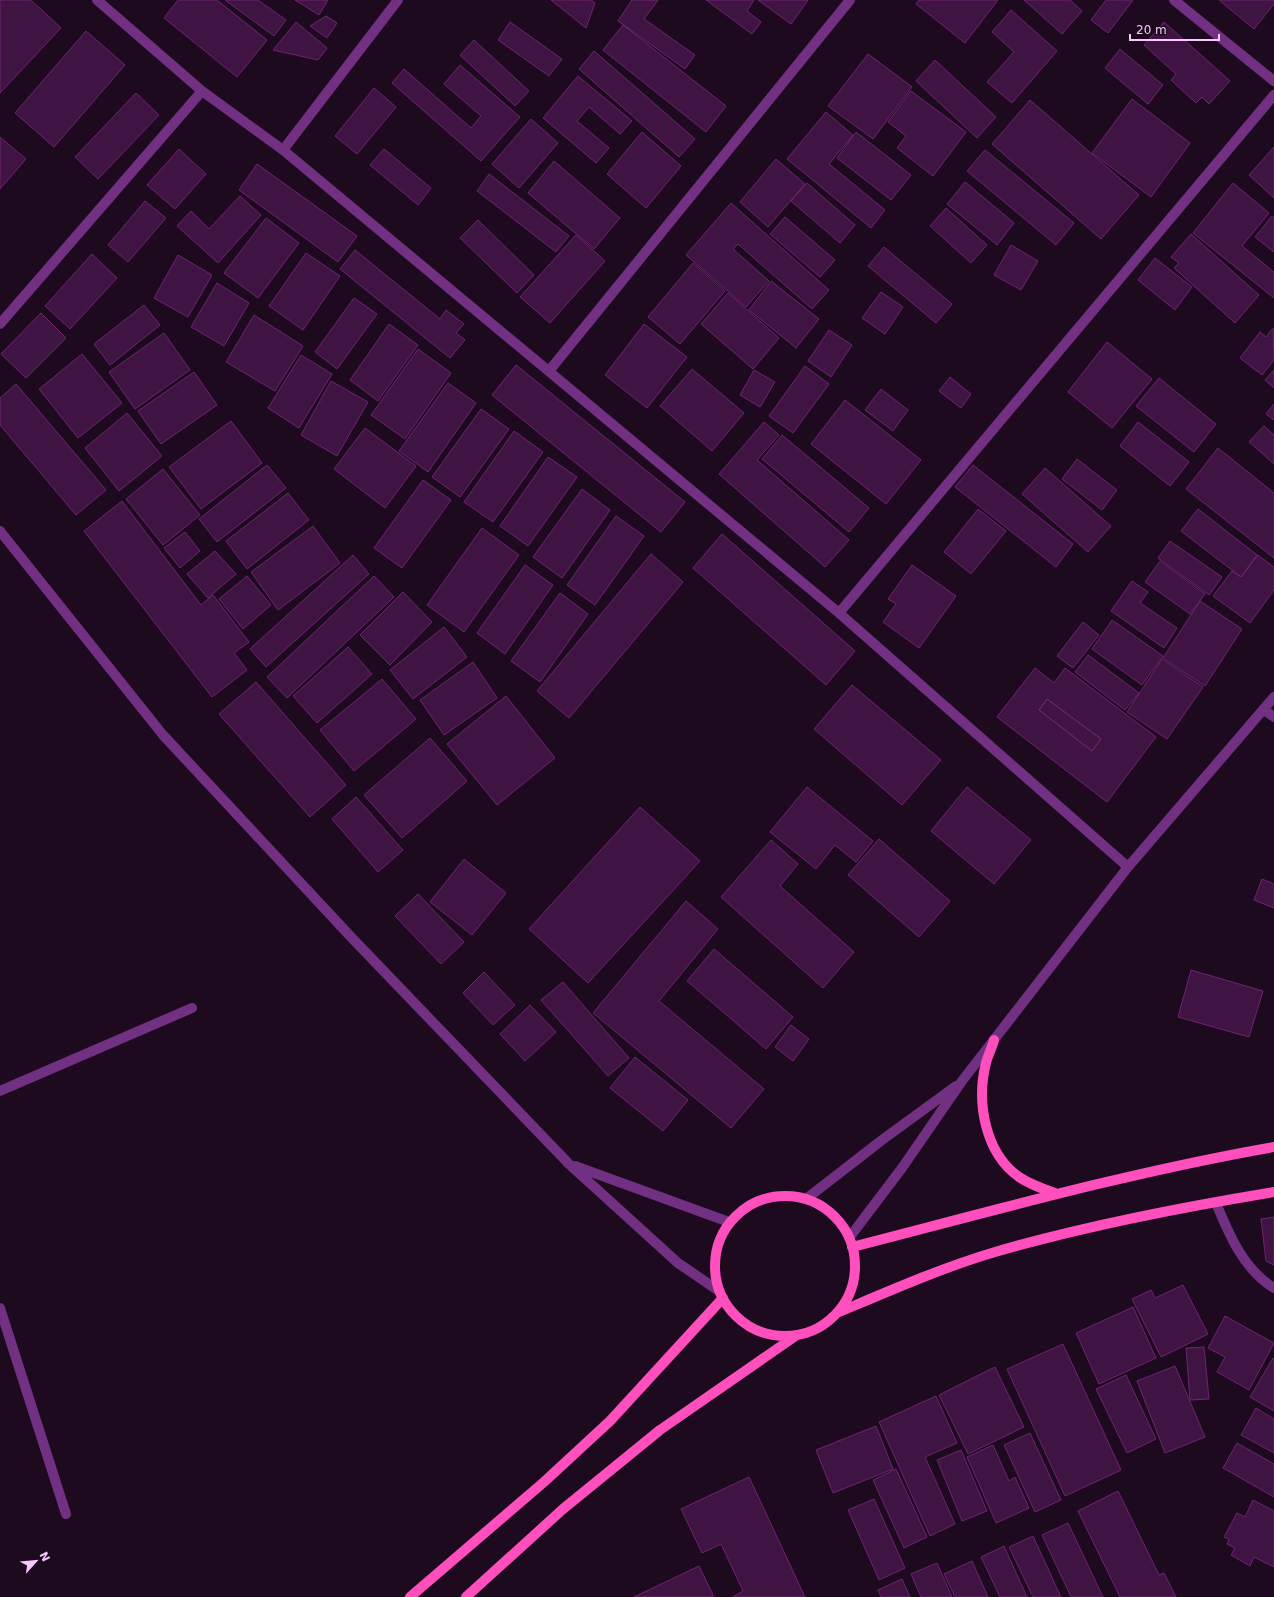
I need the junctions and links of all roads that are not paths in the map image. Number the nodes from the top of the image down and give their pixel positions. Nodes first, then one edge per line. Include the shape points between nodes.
1 (97, 0) edge
2 (398, 0) edge
3 (850, 0) edge
4 (1174, 0) edge
5 (1274, 81) edge
6 (202, 91) junction
7 (1274, 95) edge
8 (283, 150) junction
9 (0, 324) edge
10 (549, 371) junction
11 (0, 531) edge
12 (839, 613) junction
13 (1274, 697) edge
14 (1264, 710) junction
15 (1274, 717) edge
16 (1128, 867) junction
17 (192, 1008) dead end
18 (994, 1040) junction
19 (962, 1081) junction
20 (0, 1091) edge
21 (1274, 1147) edge
22 (569, 1164) junction
23 (1274, 1192) edge
24 (1056, 1194) junction
25 (806, 1199) junction
26 (1216, 1203) junction
27 (729, 1222) junction
28 (850, 1243) junction
29 (1274, 1288) edge
30 (721, 1295) junction
31 (0, 1308) edge
32 (837, 1313) junction
33 (798, 1335) junction
34 (66, 1514) dead end
35 (410, 1597) edge
36 (466, 1597) edge

1 - 6 street
2 - 8 street
3 - 10 street
4 - 5 street
6 - 8 street
6 - 9 street
7 - 12 street
8 - 10 street
10 - 12 street
11 - 22 street via 162,735 356,943
12 - 16 street
13 - 14 street
14 - 15 street
14 - 16 street
16 - 18 street
17 - 20 street
18 - 19 street
18 - 24 main road via 986,1064 983,1087 984,1115 988,1132 995,1149 1018,1176 1036,1187
19 - 25 street
19 - 28 street
21 - 24 main road via 1232,1154
22 - 27 street
22 - 30 street via 678,1263
23 - 26 main road
24 - 28 main road
25 - 27 main road via 785,1195 764,1198 745,1208
25 - 28 main road via 832,1214 842,1225
26 - 29 street via 1241,1256
26 - 32 main road via 1116,1222 995,1252 916,1280
27 - 30 main road via 720,1238 715,1255 715,1274
28 - 32 main road via 855,1265 853,1282 847,1299
30 - 33 main road via 736,1316 754,1329 775,1335
30 - 35 main road via 610,1421 544,1482
31 - 34 street
32 - 33 main road via 825,1323
33 - 36 main road via 660,1430 563,1509

